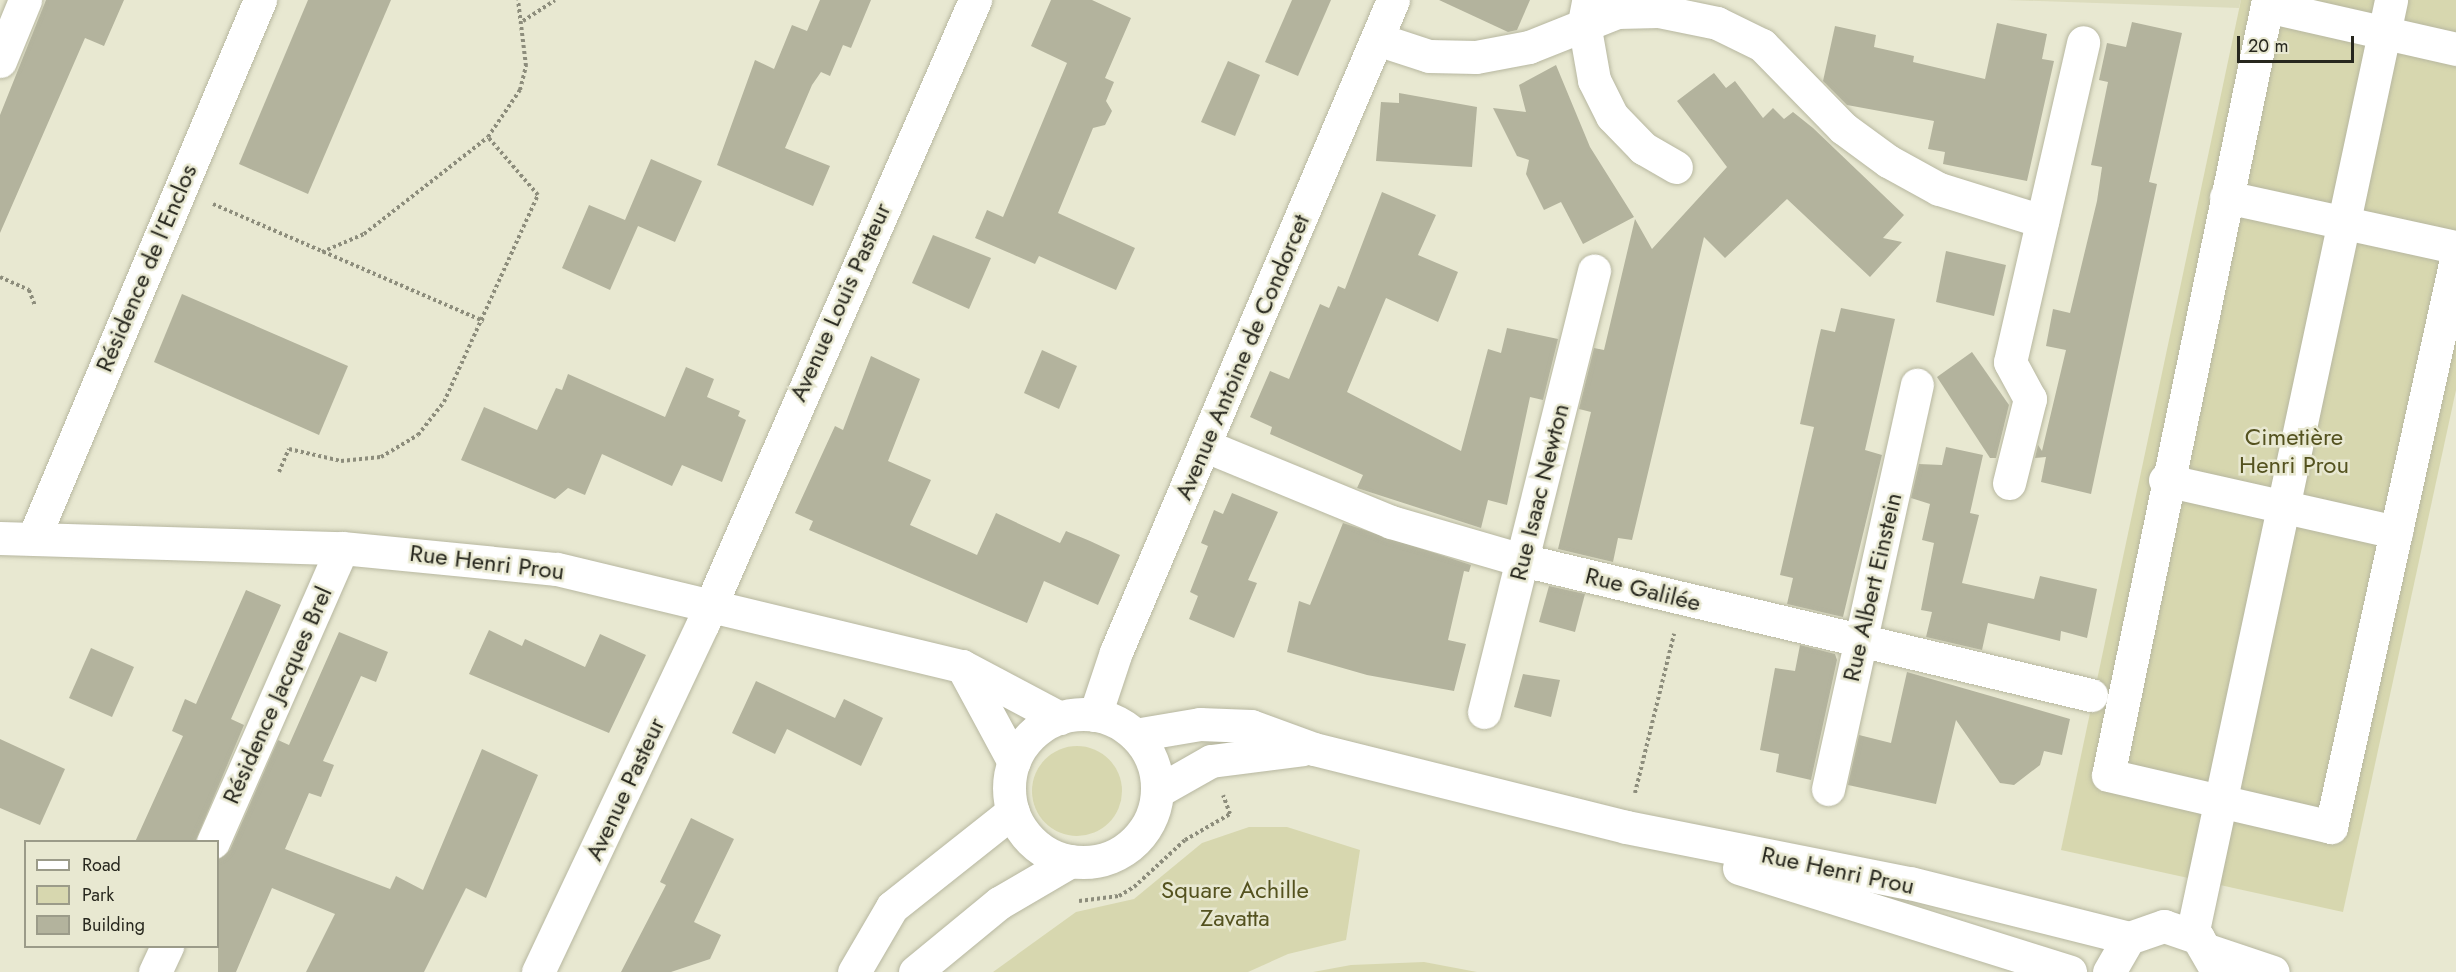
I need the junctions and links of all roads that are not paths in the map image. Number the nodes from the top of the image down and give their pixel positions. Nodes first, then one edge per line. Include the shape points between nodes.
1 (25, 0) edge
2 (260, 0) edge
3 (975, 0) edge
4 (1393, 0) edge
5 (2391, 0) edge
6 (2267, 3) edge
7 (1586, 11) edge
8 (2384, 33) junction
9 (1377, 39) junction
10 (2083, 42) dead end
11 (2456, 49) edge
12 (0, 62) edge
13 (1676, 167) dead end
14 (2226, 197) junction
15 (2043, 221) junction
16 (2343, 223) junction
17 (2456, 248) edge
18 (2456, 259) edge
19 (1594, 271) dead end
20 (1917, 385) dead end
21 (1206, 446) junction
22 (2165, 480) junction
23 (2009, 483) dead end
24 (2283, 507) junction
25 (2396, 532) junction
26 (34, 537) junction
27 (0, 538) edge
28 (342, 548) junction
29 (1522, 560) junction
30 (707, 605) junction
31 (1860, 641) junction
32 (962, 666) junction
33 (2091, 695) dead end
34 (1484, 712) dead end
35 (1095, 715) junction
36 (1060, 718) junction
37 (1135, 735) junction
38 (1314, 748) junction
39 (1014, 762) junction
40 (1828, 789) dead end
41 (1158, 791) junction
42 (2220, 802) junction
43 (1545, 807) junction
44 (1013, 811) junction
45 (214, 840) edge
46 (1071, 861) junction
47 (2129, 938) junction
48 (165, 948) edge
49 (2207, 953) edge
50 (155, 972) edge
51 (538, 972) edge
52 (854, 972) edge
53 (915, 972) edge
54 (2070, 972) edge
55 (2109, 972) edge
56 (2272, 972) edge

1 - 12 street
2 - 26 street, Résidence de l'Enclos
3 - 30 street, Avenue Louis Pasteur
4 - 9 street, Avenue Antoine de Condorcet
5 - 8 street
6 - 8 street
6 - 14 street
7 - 9 street via 1529,47 1476,57 1429,56
7 - 13 street via 1594,80 1612,116 1643,148
7 - 15 street via 1659,11 1717,23 1762,45 1844,128 1888,161 1939,189
8 - 11 street
8 - 16 street
9 - 21 street, Avenue Antoine de Condorcet
10 - 15 street
14 - 16 street
14 - 22 street
15 - 23 street via 2010,362 2030,399
16 - 17 street
16 - 24 street
18 - 25 street
19 - 29 street, Rue Isaac Newton
20 - 31 street, Rue Albert Einstein
21 - 29 street, Rue Galilée via 1390,522
21 - 35 street, Avenue Antoine de Condorcet
22 - 24 street
22 - 42 street via 2108,776
24 - 25 street
24 - 42 street
25 - 42 street via 2331,827
26 - 27 street, Rue Henri Prou
26 - 28 street, Rue Henri Prou
28 - 30 street, Rue Henri Prou via 488,558
28 - 45 street, Résidence Jacques Brel
29 - 31 street, Rue Galilée
29 - 34 street, Rue Isaac Newton
30 - 32 street, Rue Henri Prou
30 - 51 street, Avenue Pasteur
31 - 33 street, Rue Galilée
31 - 40 street, Rue Albert Einstein
32 - 36 street, Rue Henri Prou
32 - 39 street
35 - 36 street
35 - 37 street
36 - 39 street via 1033,736
37 - 38 street, Rue Henri Prou via 1200,724 1251,726
37 - 41 street via 1148,751
38 - 41 street, Rue Henri Prou via 1211,761
38 - 43 street, Rue Henri Prou
39 - 44 street
41 - 46 street via 1153,815 1140,837 1096,862
42 - 49 street
43 - 47 street, Rue Henri Prou via 1910,884
43 - 54 street, Rue Henri Prou
44 - 46 street via 1035,844
44 - 52 street via 892,907
46 - 53 street via 999,903
47 - 49 street via 2164,926
47 - 55 street
48 - 50 street
49 - 56 street

